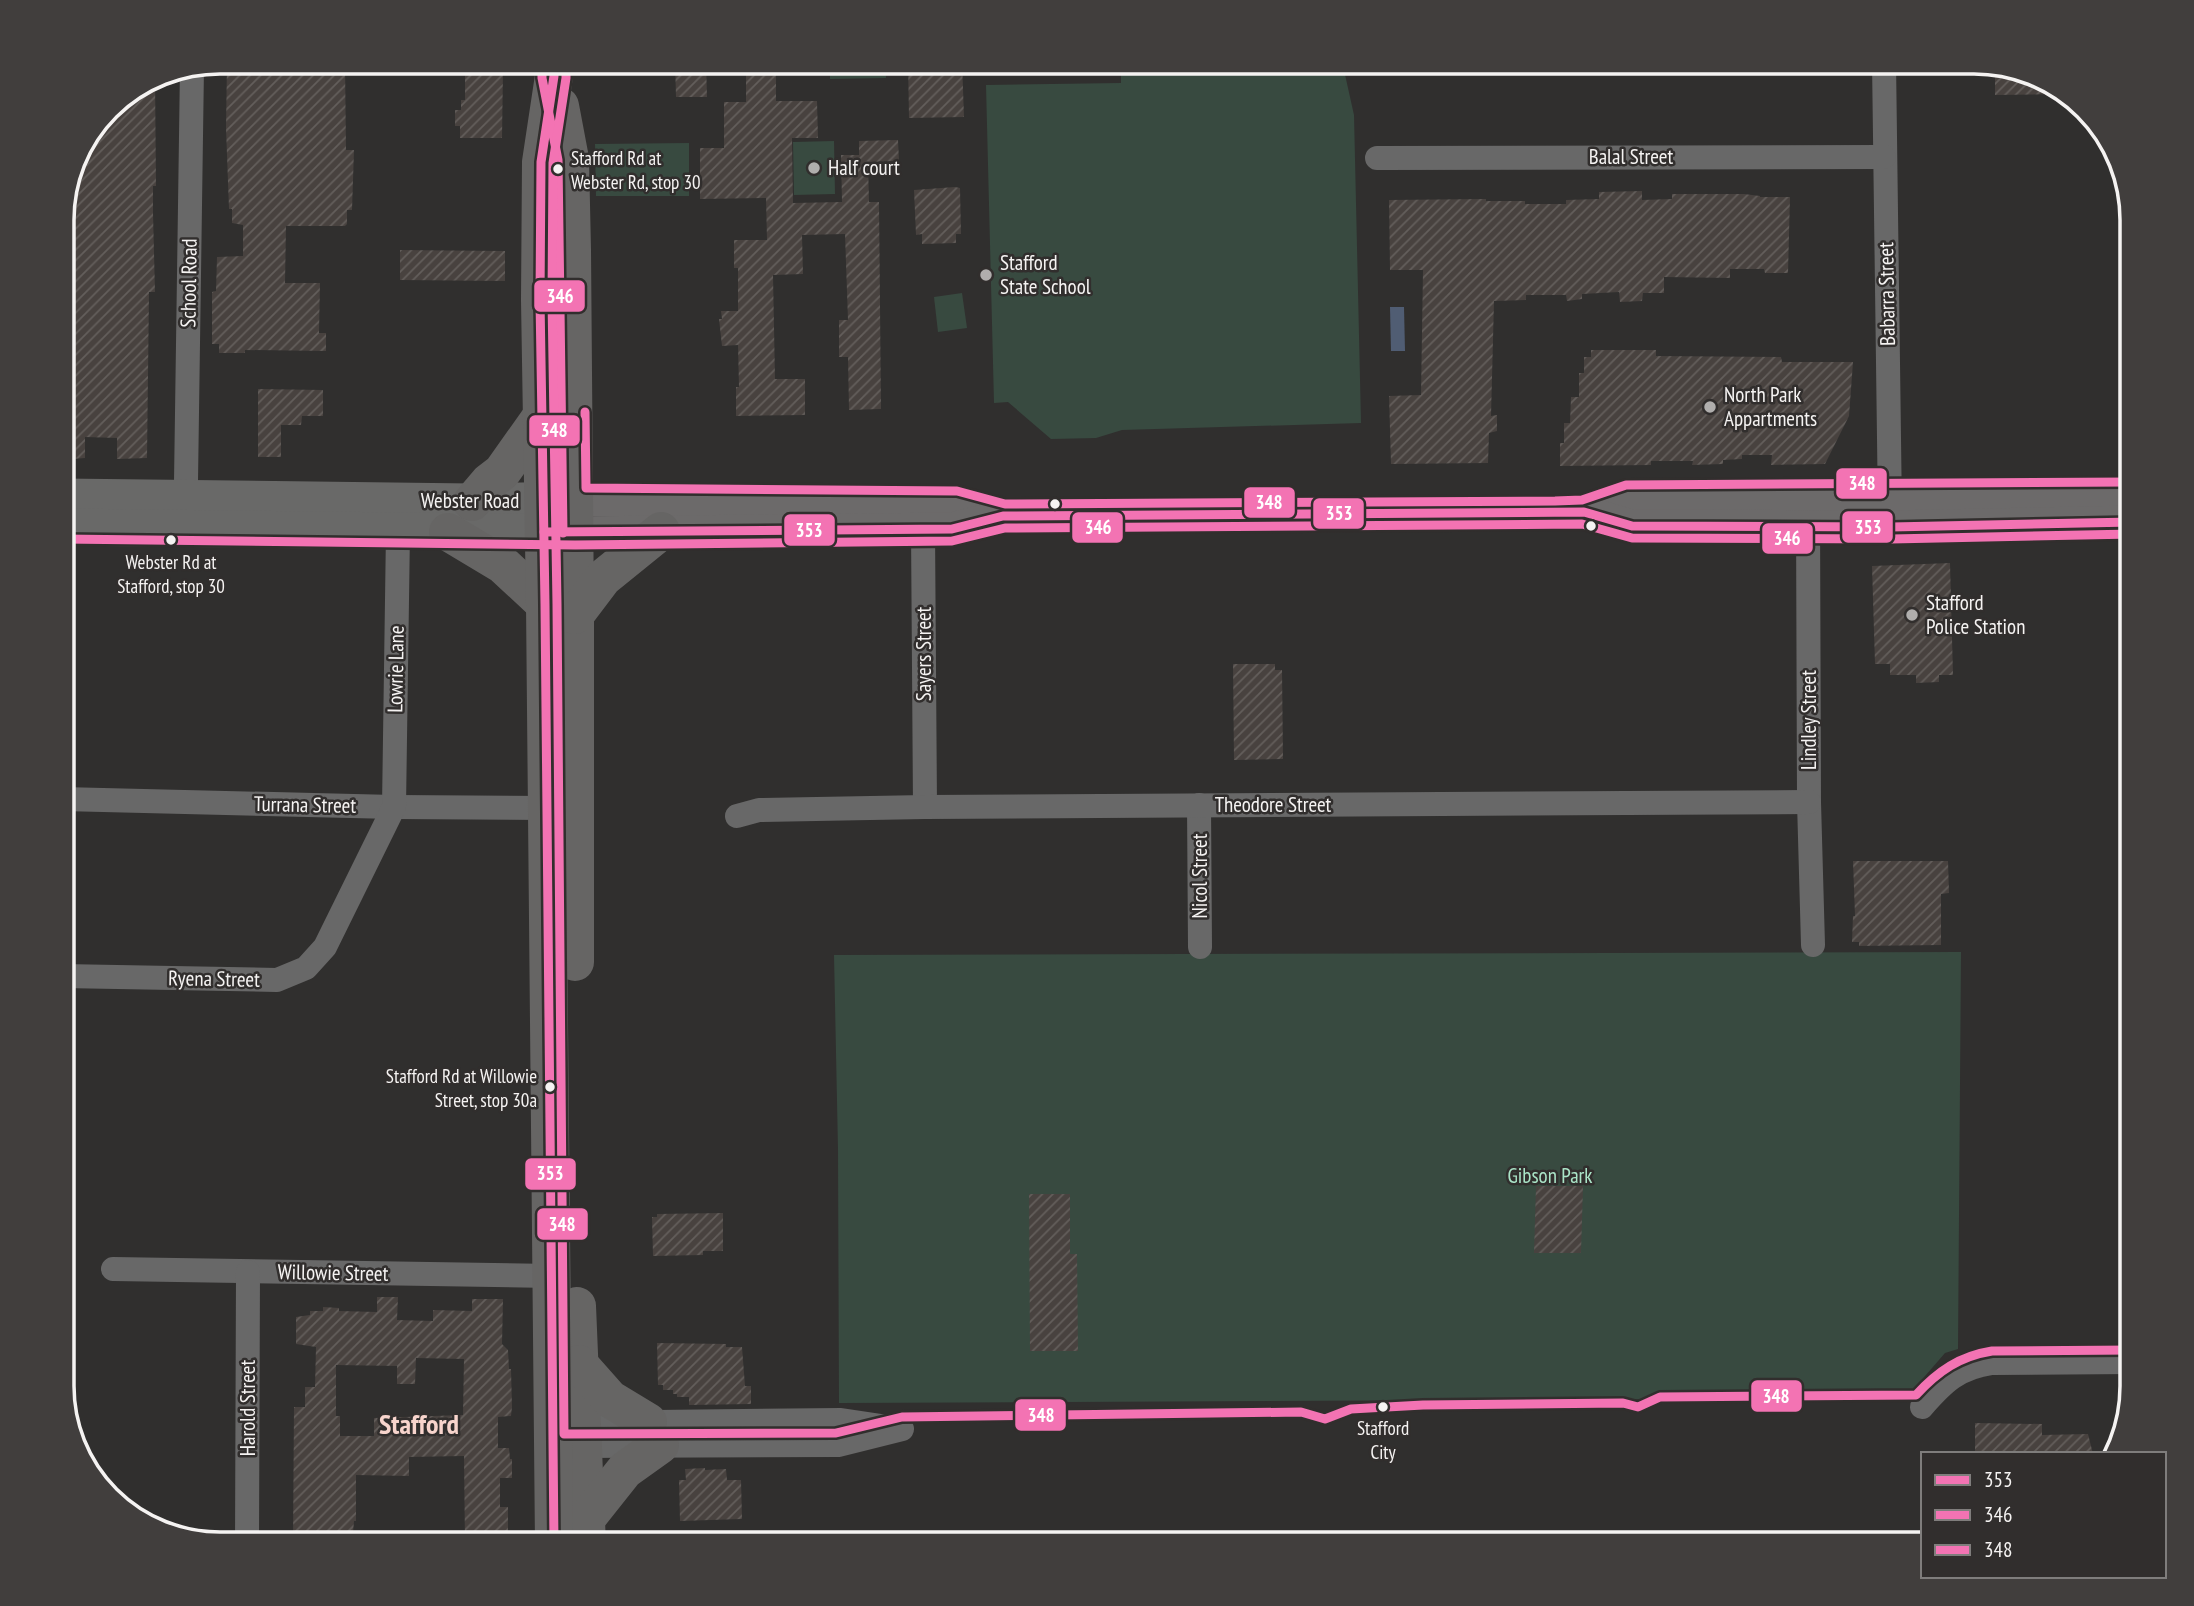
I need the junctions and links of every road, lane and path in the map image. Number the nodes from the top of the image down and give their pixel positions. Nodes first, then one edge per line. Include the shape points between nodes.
1 (553, 74) edge
2 (555, 74) edge
3 (1884, 74) edge
4 (192, 76) edge
5 (1884, 157) junction
6 (1377, 158) dead end
7 (541, 417) junction
8 (1808, 495) junction
9 (2120, 495) edge
10 (74, 498) edge
11 (184, 499) junction
12 (472, 502) junction
13 (1584, 512) junction
14 (1890, 512) junction
15 (918, 516) junction
16 (559, 517) junction
17 (2120, 521) edge
18 (74, 527) edge
19 (1808, 528) junction
20 (398, 531) junction
21 (661, 531) junction
22 (448, 532) junction
23 (560, 610) junction
24 (74, 799) edge
25 (1809, 802) junction
26 (1199, 805) junction
27 (394, 807) junction
28 (925, 807) junction
29 (547, 808) junction
30 (737, 816) dead end
31 (1813, 945) dead end
32 (1200, 947) dead end
33 (74, 976) edge
34 (113, 1269) dead end
35 (248, 1272) junction
36 (552, 1276) junction
37 (2120, 1362) edge
38 (579, 1364) junction
39 (1922, 1407) dead end
40 (654, 1433) junction
41 (567, 1434) junction
42 (247, 1532) edge
43 (556, 1532) edge
44 (586, 1532) edge

1 - 7 highway via 541,162
2 - 16 highway via 570,159
3 - 5 street, Babarra Street
4 - 11 street, School Road
5 - 6 street, Balal Street
5 - 14 street, Babarra Street
7 - 12 highway via 502,471
7 - 16 highway
8 - 13 main road, Webster Road via 1626,497
8 - 14 main road, Webster Road
8 - 19 street, Lindley Street
9 - 14 main road, Webster Road
10 - 11 main road, Webster Road
11 - 12 main road, Webster Road
12 - 16 main road, Webster Road
13 - 15 main road, Webster Road via 1003,516 957,503
13 - 19 main road, Webster Road via 1632,526
14 - 17 main road, Webster Road
14 - 19 main road, Webster Road
15 - 16 main road, Webster Road
15 - 21 main road, Webster Road
15 - 28 street, Sayers Street
16 - 21 main road, Webster Road
16 - 22 main road, Webster Road
16 - 23 highway
18 - 20 main road, Webster Road
19 - 25 street, Lindley Street
20 - 22 main road, Webster Road
20 - 27 street, Lowrie Lane
21 - 23 highway
22 - 23 highway via 503,565
23 - 29 highway
23 - 38 highway
24 - 27 street, Turrana Street
25 - 26 street, Theodore Street
25 - 31 street, Lindley Street
26 - 28 street, Theodore Street
26 - 32 street, Nicol Street
27 - 29 street, Turrana Street
27 - 33 street, Ryena Street via 325,947 306,968 277,980
28 - 30 street, Theodore Street via 760,810
29 - 36 highway
34 - 35 street, Willowie Street
35 - 36 street, Willowie Street
35 - 42 street, Harold Street
36 - 41 highway
37 - 39 street via 1976,1365 1957,1373
38 - 40 highway via 610,1399
38 - 41 highway
40 - 40 street via 841,1420 902,1429 838,1445
40 - 41 street
40 - 44 highway
41 - 43 highway
41 - 44 highway

